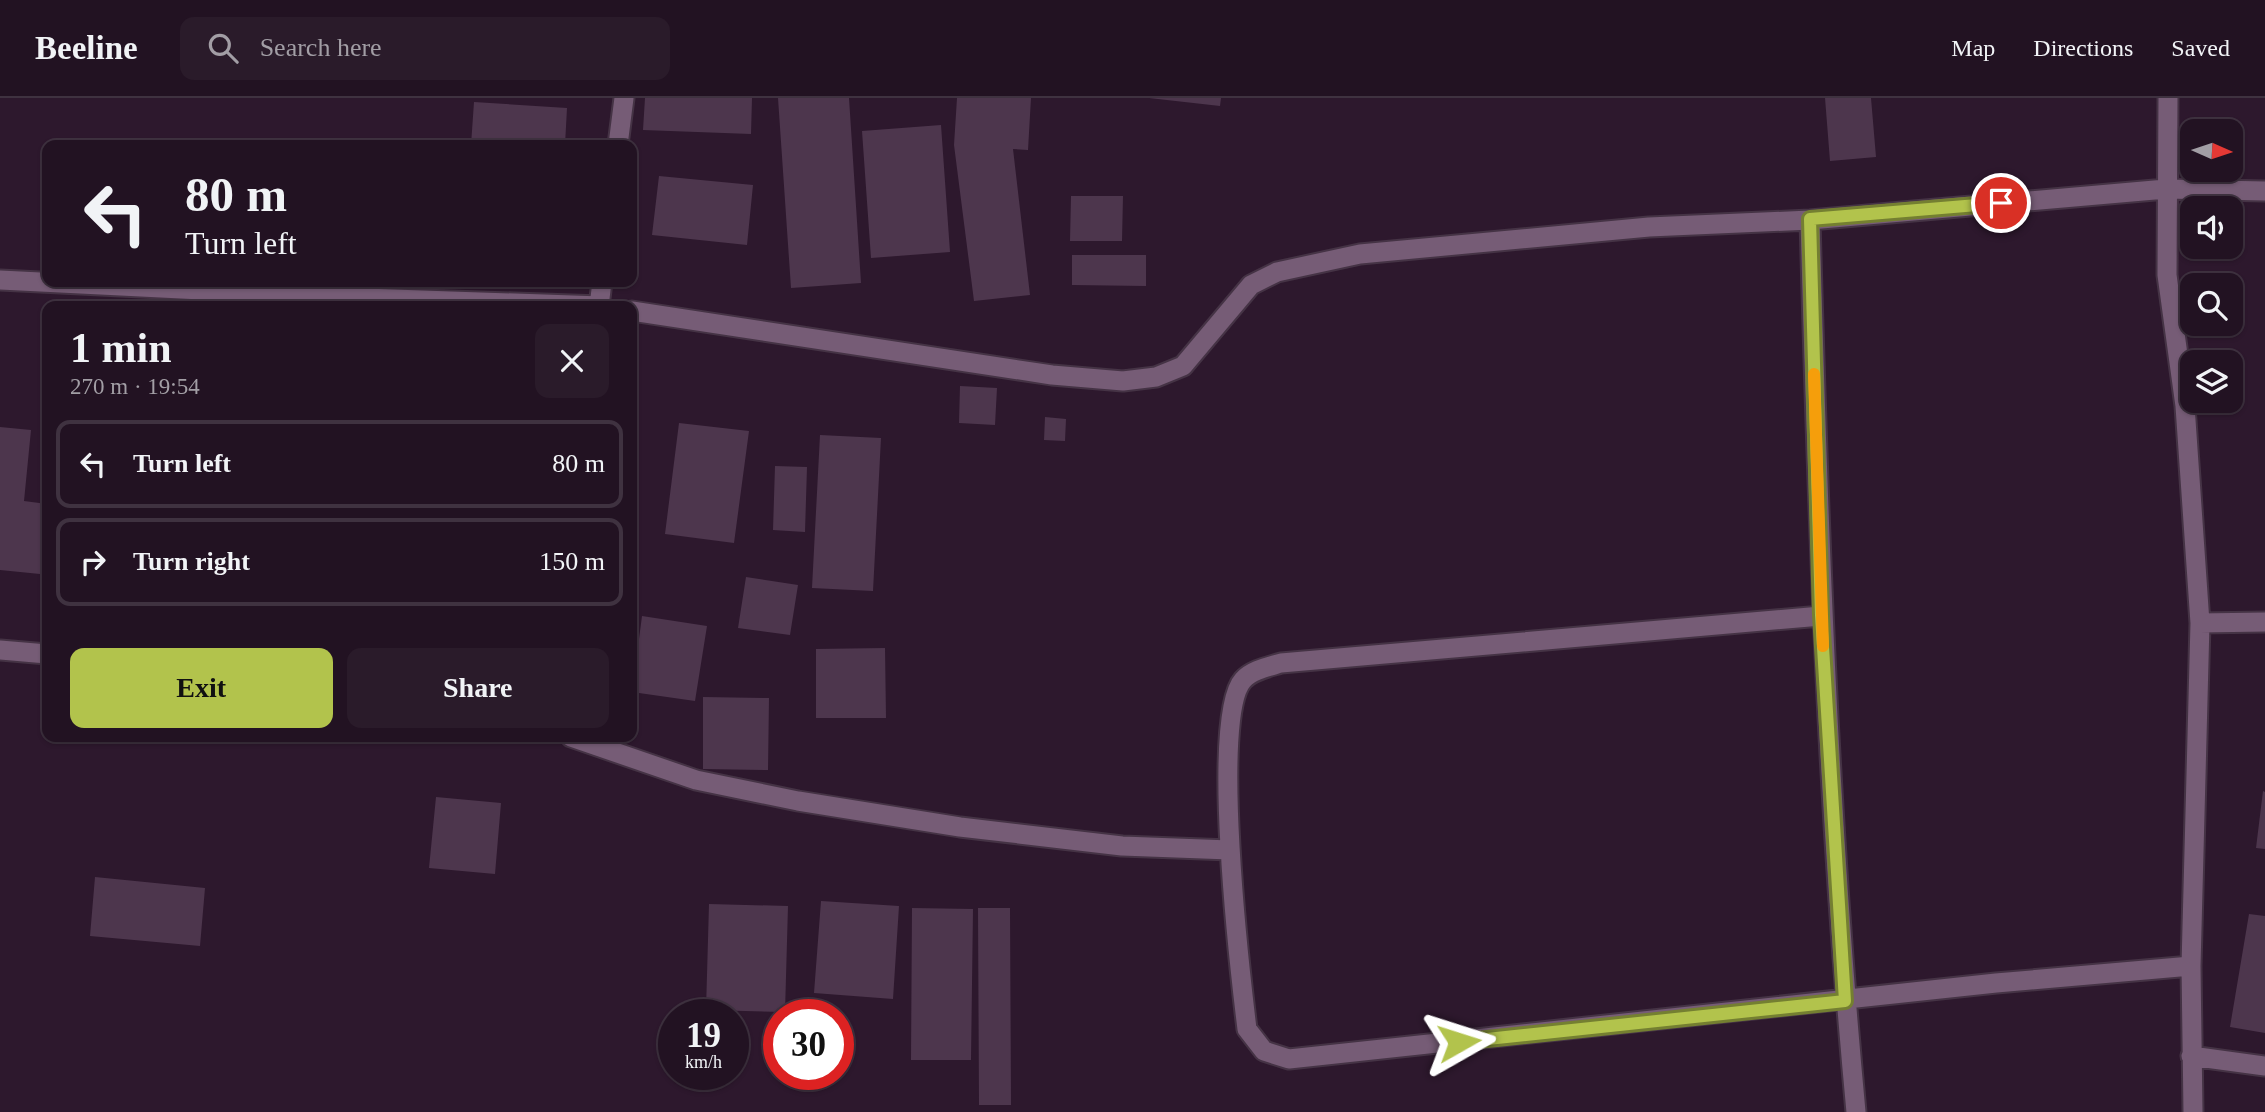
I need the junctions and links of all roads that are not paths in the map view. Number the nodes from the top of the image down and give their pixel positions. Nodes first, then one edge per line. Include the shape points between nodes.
1 (624, 98) edge
2 (2168, 98) edge
3 (619, 140) edge
4 (2166, 189) junction
5 (2265, 191) edge
6 (1810, 219) junction
7 (0, 279) edge
8 (42, 282) edge
9 (126, 287) edge
10 (347, 301) edge
11 (637, 312) edge
12 (1821, 615) junction
13 (2265, 622) edge
14 (2200, 624) junction
15 (0, 650) edge
16 (42, 654) edge
17 (586, 742) edge
18 (1230, 850) junction
19 (2192, 966) junction
20 (1845, 1001) junction
21 (2191, 1056) junction
22 (2265, 1066) edge
23 (1856, 1112) edge
24 (2193, 1112) edge

1 - 3 street
2 - 4 street
4 - 5 street
4 - 6 street
4 - 14 street via 2167,275 2185,406
6 - 11 street via 1649,227 1374,253 1277,272 1251,285 1183,366 1156,377 1123,381 1052,375
6 - 12 street
7 - 8 street
9 - 10 street
12 - 18 street via 1281,663 1257,670 1242,681 1233,698
12 - 20 street
13 - 14 street
14 - 19 street
15 - 16 street
17 - 18 street via 696,780 798,801 1122,846
18 - 20 street via 1247,1029 1264,1051 1289,1059
19 - 20 street
19 - 21 street
20 - 23 street
21 - 22 street
21 - 24 street

